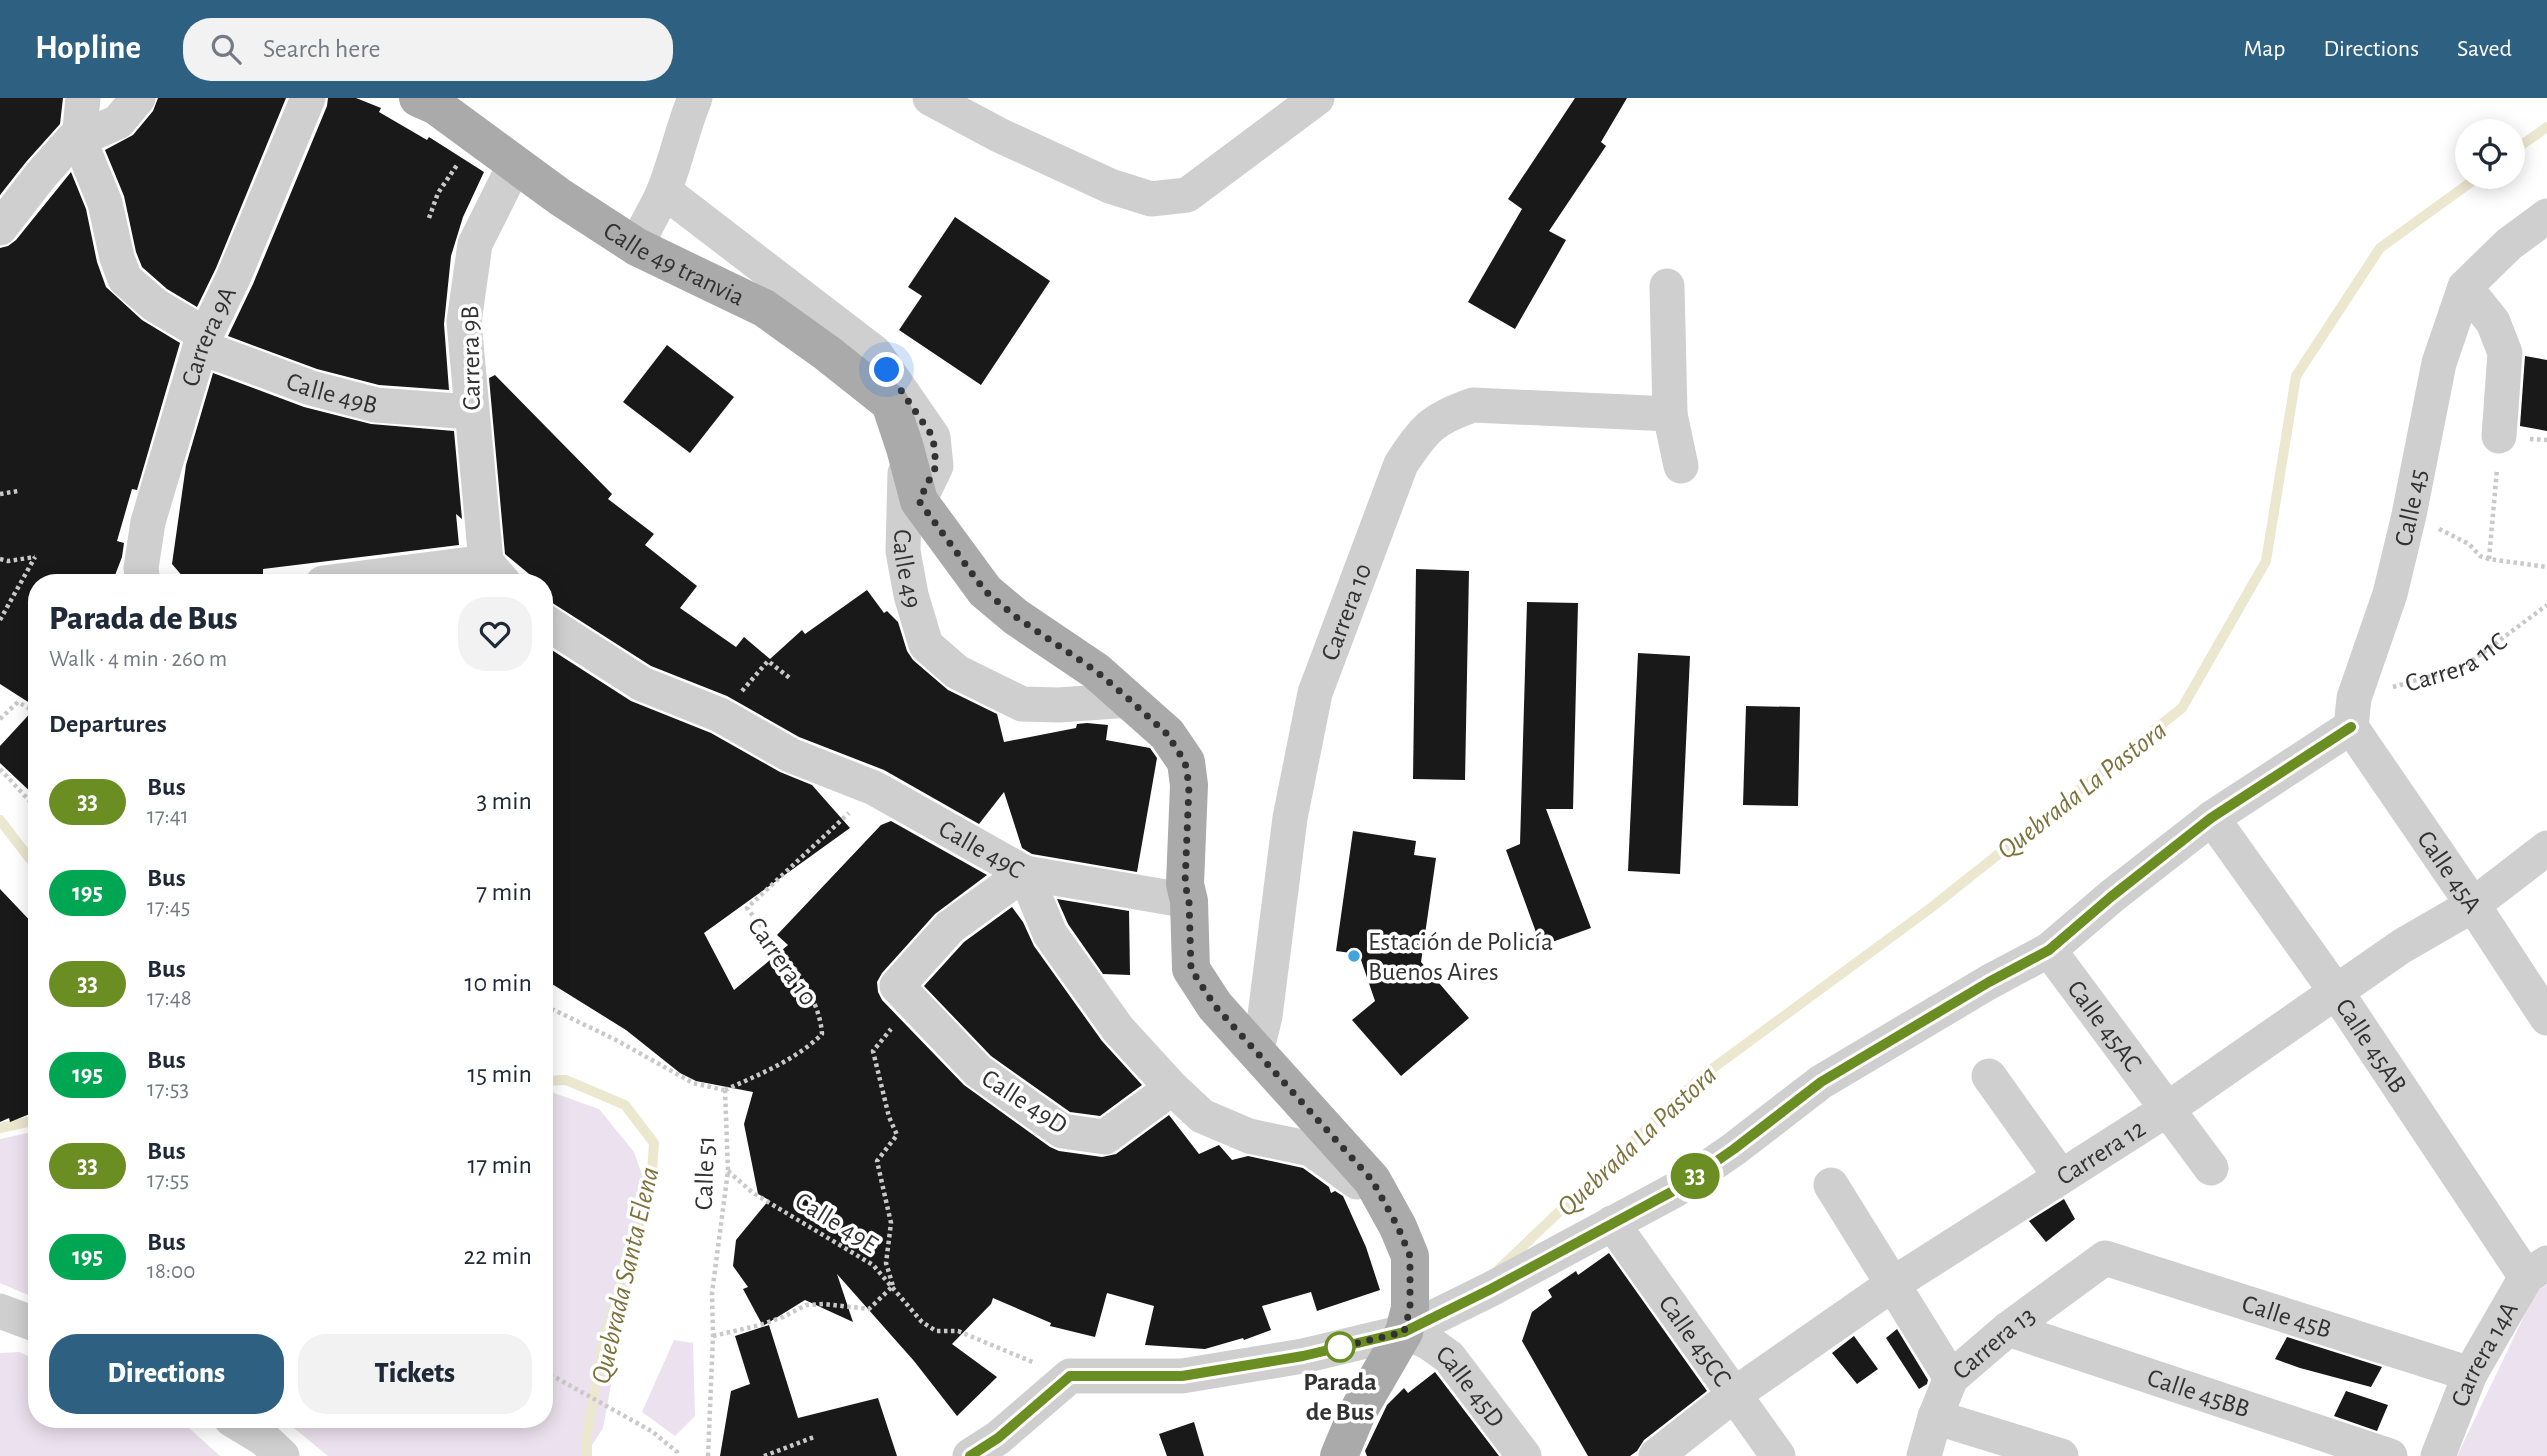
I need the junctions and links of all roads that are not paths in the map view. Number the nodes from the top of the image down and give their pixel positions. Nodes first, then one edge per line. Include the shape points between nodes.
1 (83, 98) edge
2 (138, 98) edge
3 (308, 98) edge
4 (418, 98) edge
5 (695, 98) edge
6 (930, 98) edge
7 (1317, 98) edge
8 (79, 139) junction
9 (515, 164) junction
10 (664, 191) junction
11 (2547, 216) edge
12 (0, 228) edge
13 (636, 247) junction
14 (1667, 286) dead end
15 (2465, 287) junction
16 (202, 340) junction
17 (471, 412) junction
18 (1670, 414) junction
19 (2500, 436) road end
20 (905, 449) junction
21 (1681, 466) dead end
22 (919, 501) junction
23 (495, 573) edge
24 (142, 574) edge
25 (553, 627) edge
26 (1130, 700) junction
27 (2352, 712) junction
28 (2211, 818) junction
29 (2547, 848) edge
30 (1025, 873) junction
31 (1189, 901) junction
32 (2473, 905) junction
33 (2049, 950) junction
34 (2337, 993) junction
35 (2546, 1016) edge
36 (1256, 1053) junction
37 (1989, 1076) dead end
38 (1172, 1088) junction
39 (2166, 1110) junction
40 (2211, 1168) dead end
41 (2061, 1177) junction
42 (1372, 1180) junction
43 (1831, 1185) dead end
44 (1612, 1223) junction
45 (2105, 1258) joint
46 (2537, 1270) edge
47 (1893, 1284) junction
48 (0, 1311) edge
49 (28, 1322) edge
50 (2008, 1329) junction
51 (1404, 1332) junction
52 (2470, 1374) junction
53 (1951, 1377) junction
54 (1735, 1394) junction
55 (1935, 1418) junction
56 (246, 1428) edge
57 (282, 1456) edge
58 (970, 1456) edge
59 (1339, 1456) edge
60 (1524, 1456) edge
61 (1656, 1456) edge
62 (1778, 1456) edge
63 (1924, 1456) edge
64 (2061, 1456) edge
65 (2390, 1456) edge
66 (2438, 1456) edge

1 - 8 street
2 - 8 street via 118,122
3 - 16 street, Carrera 9A via 234,276
4 - 9 main road, Calle 49 tranvia via 436,106
5 - 10 street
6 - 7 street via 1085,175 1151,199 1187,195
8 - 12 street via 73,139 41,175
8 - 16 street, Calle 49B via 105,203 125,279
9 - 13 main road, Calle 49 tranvia
9 - 17 street, Carrera 9B via 475,244 464,322
10 - 13 street
10 - 22 street via 875,353 933,437 936,466
11 - 15 street via 2509,244
13 - 20 main road, Calle 49 tranvia via 764,308 827,353 890,403
14 - 18 street
15 - 19 street via 2493,322 2505,353
15 - 27 street, Calle 45 via 2439,363 2409,515
16 - 17 street, Calle 49B via 311,388 376,405
16 - 24 street, Carrera 9A via 148,522
17 - 23 street, Carrera 9B
18 - 21 street
18 - 36 street, Carrera 10 via 1473,405 1443,415 1421,434 1401,464 1315,693 1290,818 1265,1016
20 - 22 main road, Calle 49
20 - 26 street, Calle 49 via 904,551 926,645 957,672 1022,704
22 - 26 main road, Calle 49 via 985,591
25 - 30 street, Calle 49C via 642,684 720,715 790,754 874,788
26 - 31 main road, Calle 49 via 1167,734 1185,762 1189,785 1185,884
27 - 28 street
27 - 32 street, Calle 45A
28 - 33 street
28 - 34 street, Calle 45AB
29 - 32 street, Carrera 12
30 - 31 street
30 - 38 street, Calle 49C via 1050,933 1118,1029
30 - 38 street, Calle 49D via 950,927 906,995 978,1071 1062,1131 1105,1137
31 - 36 main road, Calle 49 via 1191,969 1215,1006
32 - 34 street, Carrera 12 via 2402,946
32 - 35 street, Calle 45A
33 - 39 street, Calle 45AC
33 - 44 street via 1821,1082 1675,1190
34 - 39 street, Carrera 12
34 - 46 street, Calle 45AB
36 - 42 main road, Calle 49
37 - 41 street
38 - 42 street, Calle 49C via 1202,1116 1249,1136 1311,1149 1357,1182
39 - 40 street, Calle 45AC
39 - 41 street, Carrera 12
41 - 47 street, Carrera 12
42 - 51 main road, Calle 49 via 1410,1256 1410,1308
43 - 47 street
44 - 51 street
44 - 54 street, Calle 45CC
45 - 50 street, Carrera 13
45 - 52 street, Calle 45B
46 - 52 street, Carrera 14A
47 - 53 street
47 - 54 street, Carrera 12
48 - 49 street
50 - 53 street, Carrera 13
50 - 65 street, Calle 45BB
51 - 58 street via 1303,1356 1182,1376 1070,1376
51 - 59 main road, Calle 49 via 1357,1413
51 - 60 street, Calle 45D via 1449,1357
52 - 66 street, Carrera 14A
53 - 55 street, Carrera 13
54 - 61 street, Carrera 12
54 - 62 street, Calle 45CC
55 - 63 street, Carrera 13
55 - 64 street
56 - 57 street

